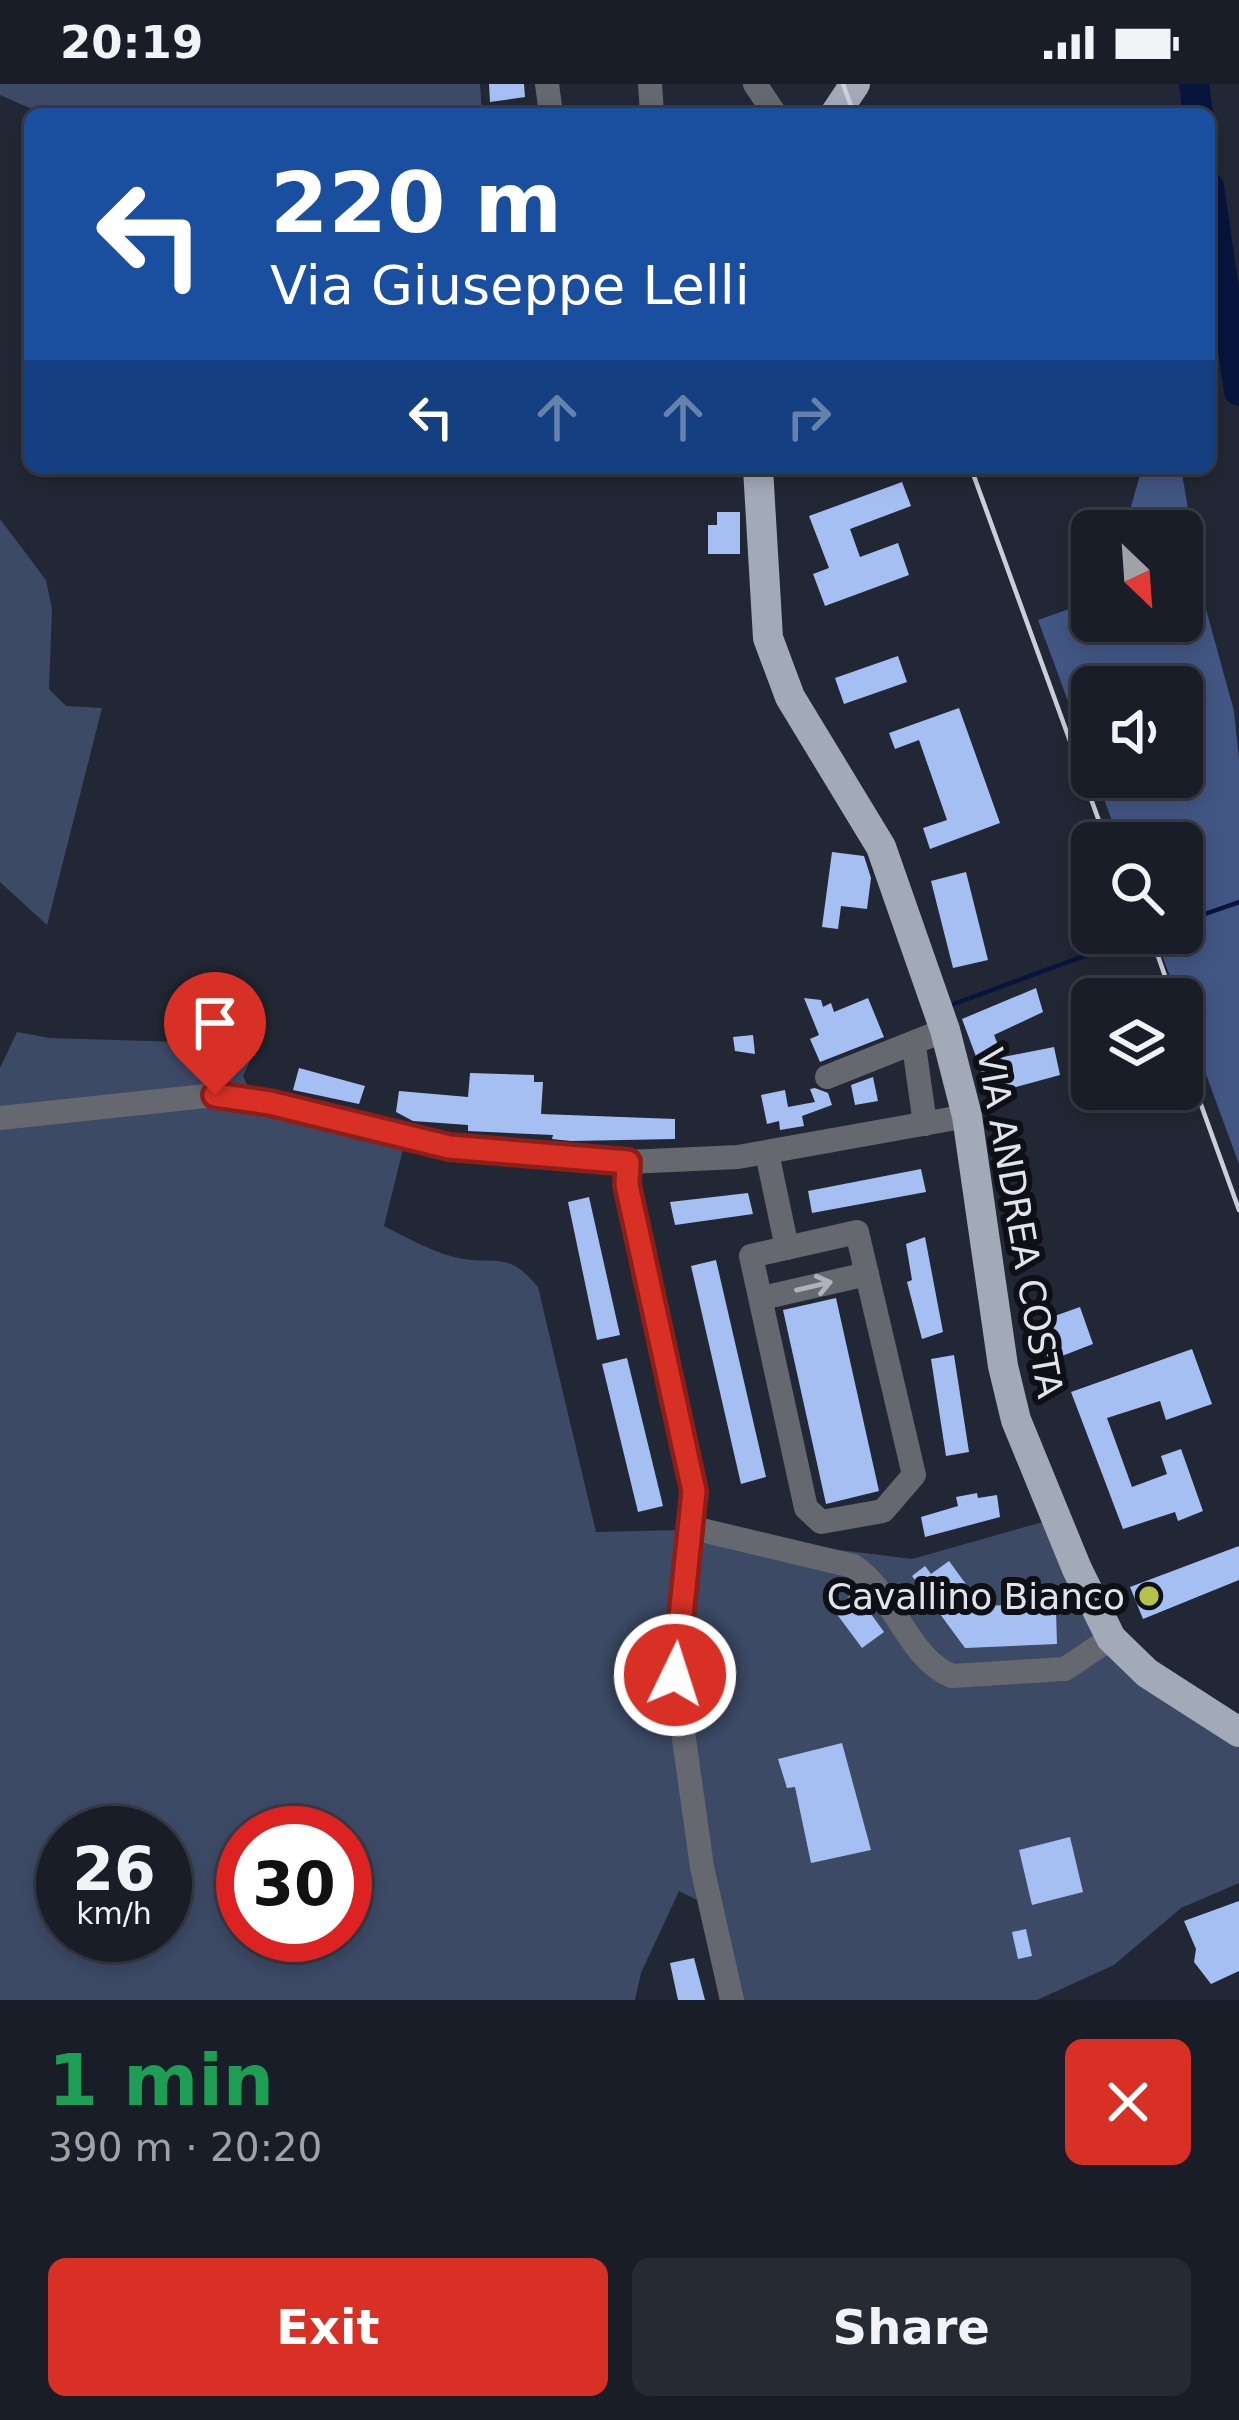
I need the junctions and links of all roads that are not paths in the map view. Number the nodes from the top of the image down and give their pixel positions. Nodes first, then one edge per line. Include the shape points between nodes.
1 (758, 474) edge
2 (945, 1030) junction
3 (914, 1046) junction
4 (827, 1077) dead end
5 (967, 1116) junction
6 (0, 1118) edge
7 (925, 1124) junction
8 (767, 1153) junction
9 (628, 1162) junction
10 (787, 1248) junction
11 (867, 1274) junction
12 (762, 1298) junction
13 (693, 1528) junction
14 (1111, 1638) junction
15 (1239, 1732) edge
16 (732, 2000) edge

1 - 2 main road, VIA ANDREA COSTA via 763,598 781,678 880,847
2 - 3 street
2 - 5 main road, VIA ANDREA COSTA
3 - 4 street
3 - 7 street
5 - 7 street
5 - 14 main road, VIA ANDREA COSTA via 1016,1420
6 - 9 street via 215,1095 449,1147
7 - 8 street
8 - 9 street
8 - 10 street
9 - 13 street via 694,1491
10 - 11 street via 857,1232
10 - 12 street via 751,1256
12 -> 11 street
11 - 12 street via 914,1475 883,1511 839,1522 821,1522 806,1508
13 - 14 street via 853,1566 952,1676 1065,1670
13 - 16 street via 675,1675 702,1867
14 - 15 main road, VIA ANDREA COSTA via 1147,1672

